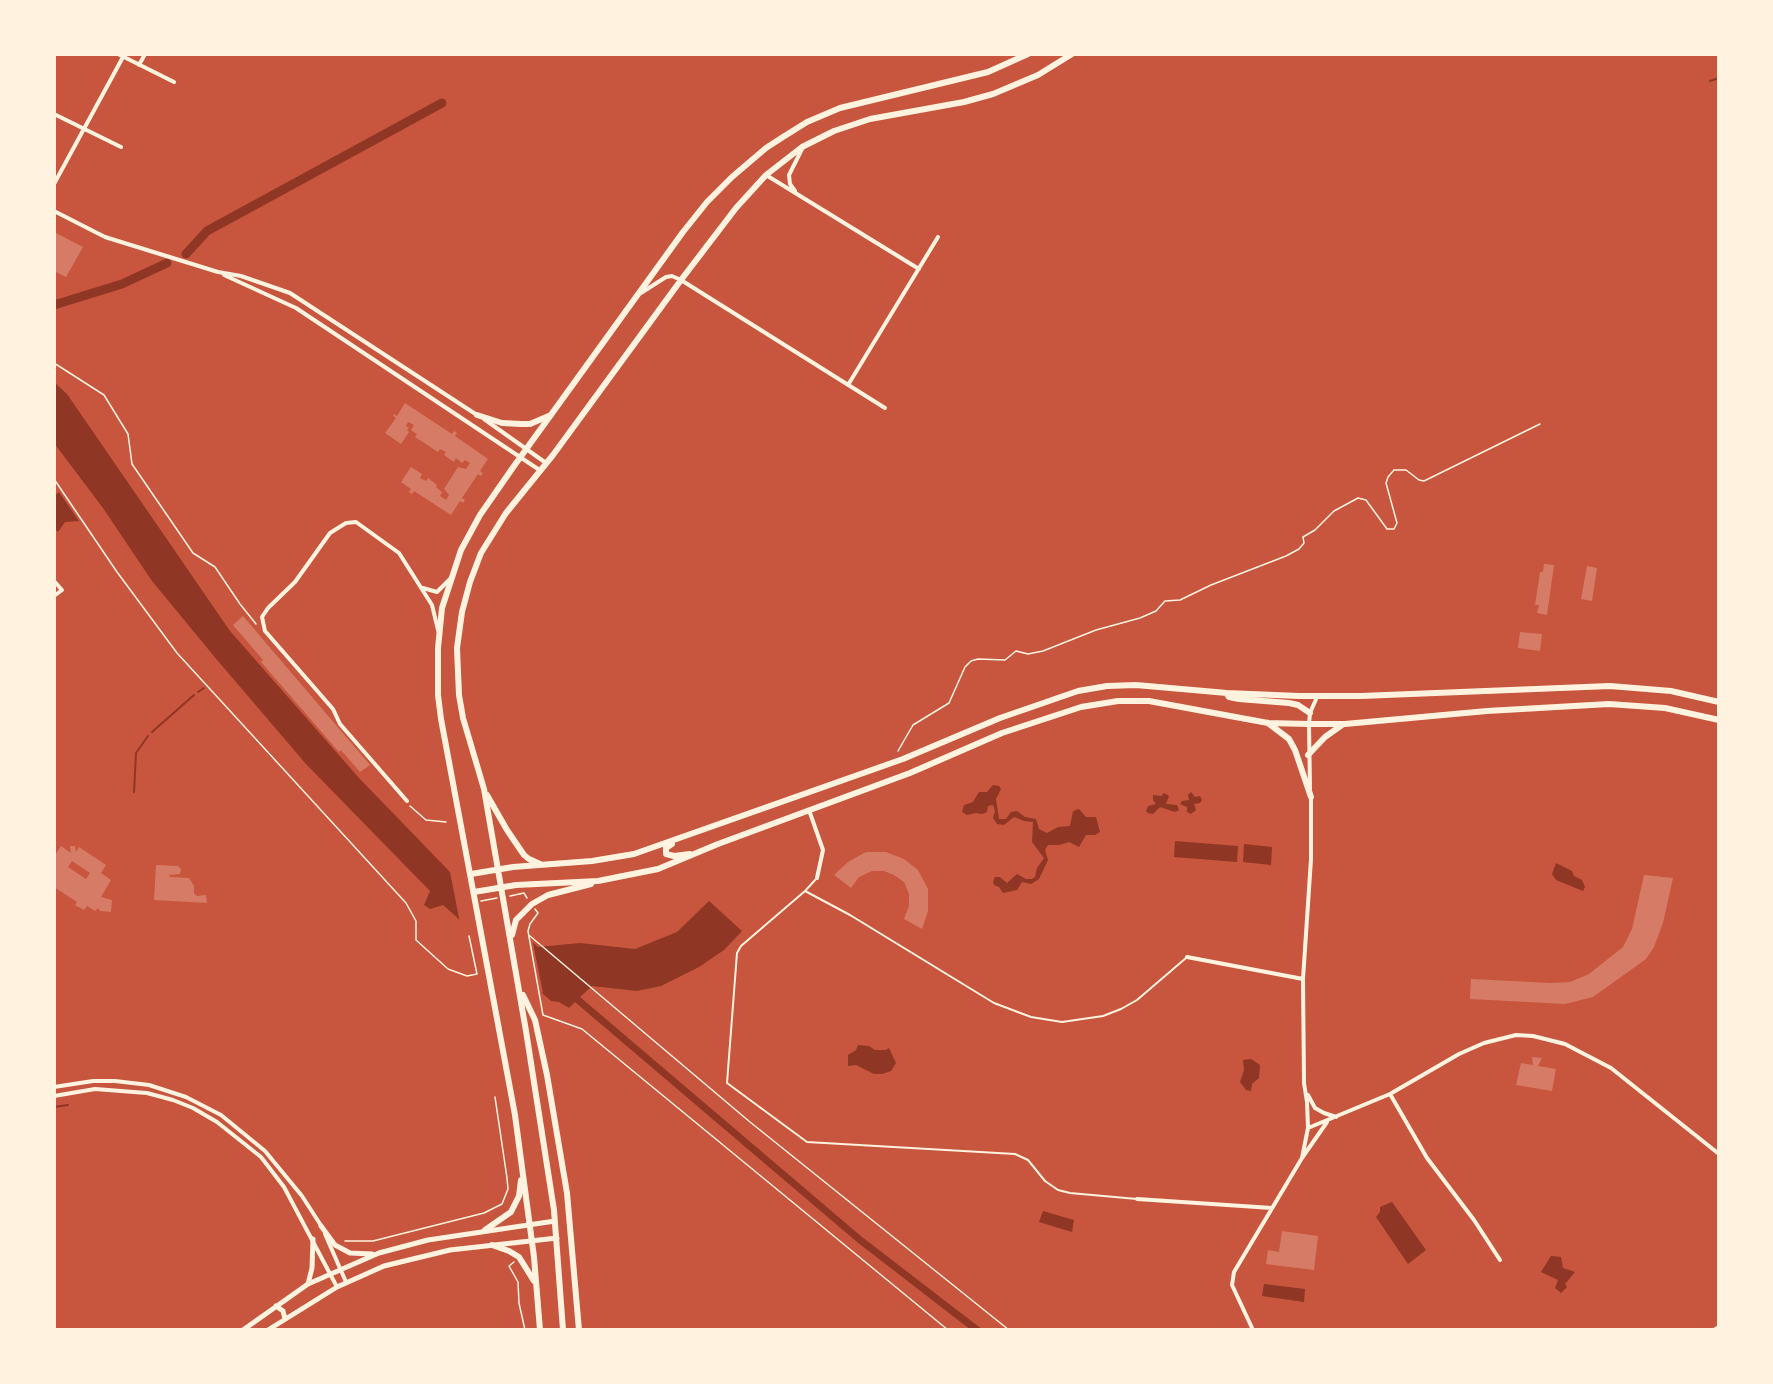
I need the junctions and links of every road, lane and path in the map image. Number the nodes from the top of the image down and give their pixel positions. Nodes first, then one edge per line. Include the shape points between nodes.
1 (118, 54) edge
2 (145, 54) edge
3 (1028, 54) edge
4 (1072, 54) edge
5 (123, 57) junction
6 (139, 65) junction
7 (174, 82) dead end
8 (54, 114) edge
9 (83, 130) junction
10 (121, 147) dead end
11 (802, 147) junction
12 (766, 175) junction
13 (54, 184) edge
14 (795, 191) junction
15 (54, 211) edge
16 (938, 237) dead end
17 (919, 269) junction
18 (218, 272) junction
19 (681, 280) junction
20 (641, 293) junction
21 (54, 363) edge
22 (848, 385) junction
23 (885, 408) dead end
24 (477, 415) junction
25 (552, 415) junction
26 (1540, 424) dead end
27 (527, 448) junction
28 (521, 457) junction
29 (547, 463) junction
30 (541, 471) junction
31 (54, 479) edge
32 (452, 576) junction
33 (54, 581) edge
34 (422, 588) junction
35 (54, 596) edge
36 (261, 630) dead end
37 (439, 634) junction
38 (1227, 693) junction
39 (1318, 696) junction
40 (1719, 702) edge
41 (1310, 713) junction
42 (1719, 720) edge
43 (1268, 723) junction
44 (1309, 724) junction
45 (1345, 724) junction
46 (898, 751) dead end
47 (1308, 755) junction
48 (484, 789) junction
49 (1311, 797) junction
50 (406, 801) joint
51 (809, 810) junction
52 (446, 822) dead end
53 (680, 839) junction
54 (702, 852) junction
55 (545, 865) junction
56 (499, 869) junction
57 (471, 874) junction
58 (817, 878) joint
59 (598, 881) junction
60 (502, 887) junction
61 (474, 891) junction
62 (805, 891) junction
63 (518, 894) dead end
64 (504, 897) junction
65 (476, 902) junction
66 (538, 913) dead end
67 (469, 936) dead end
68 (529, 936) junction
69 (511, 942) junction
70 (1187, 957) joint
71 (1303, 979) junction
72 (519, 986) junction
73 (1304, 1083) junction
74 (54, 1087) edge
75 (1390, 1094) junction
76 (54, 1096) edge
77 (495, 1097) dead end
78 (1337, 1118) junction
79 (1328, 1121) junction
80 (1308, 1128) junction
81 (1719, 1154) edge
82 (1302, 1158) junction
83 (522, 1170) junction
84 (1137, 1199) joint
85 (1272, 1208) junction
86 (555, 1221) junction
87 (529, 1225) junction
88 (321, 1227) junction
89 (485, 1230) junction
90 (557, 1238) junction
91 (313, 1239) junction
92 (343, 1241) dead end
93 (531, 1241) junction
94 (492, 1245) junction
95 (379, 1253) junction
96 (1500, 1260) dead end
97 (512, 1264) dead end
98 (340, 1268) junction
99 (330, 1273) junction
100 (346, 1282) junction
101 (308, 1284) junction
102 (337, 1287) junction
103 (537, 1290) junction
104 (276, 1306) junction
105 (285, 1319) junction
106 (1719, 1327) edge
107 (243, 1330) edge
108 (268, 1330) edge
109 (525, 1330) edge
110 (540, 1330) edge
111 (563, 1330) edge
112 (579, 1330) edge
113 (948, 1330) edge
114 (1009, 1330) edge
115 (1253, 1330) edge
116 (1714, 1330) edge

1 - 5 street
2 - 6 street
3 - 20 main road via 987,72 840,108 807,122 758,155 707,202
4 - 11 main road via 1038,75 993,94 870,119
5 - 6 street
5 - 9 street
6 - 7 street
8 - 9 street
9 - 10 street
9 - 13 street
11 - 12 main road
11 - 14 street via 789,175
12 - 14 street
12 - 19 main road
14 - 17 street
15 - 18 street via 105,237
16 - 17 street
17 - 22 street
18 - 24 street via 241,276 299,298
18 - 28 street via 296,308
19 - 20 street via 666,277
19 - 22 street
19 - 29 main road
20 - 25 main road
21 - 36 path via 104,395 128,434 132,464 193,553 215,567
22 - 23 street
24 - 25 main road via 508,424 530,424
24 - 27 street
25 - 27 main road
26 - 46 path via 1424,481 1406,470 1394,470 1386,483 1397,523 1394,529 1387,529 1366,500 1358,498 1334,511 1303,537 1299,549 1180,600 1165,601 1140,618 1043,651 1016,651 1005,660 971,661 949,703 913,725
27 - 28 main road
27 - 29 street
28 - 30 street
28 - 32 main road via 480,515
29 - 30 main road
30 - 48 main road via 492,534 470,582 462,612 457,648 459,695
31 - 67 path via 177,652 406,903 416,921 416,939 448,969 467,976 477,974
32 - 34 street via 437,592
32 - 37 main road
33 - 35 street via 62,590
34 - 37 street via 432,605
34 - 50 street via 399,553 361,524 350,521 330,533 295,582 265,612 262,623
37 - 57 main road via 441,719
38 - 39 main road
38 - 41 main road via 1239,699 1298,705
38 - 53 main road via 1136,685 1078,691
39 - 40 main road via 1610,686 1671,691
39 - 41 street
41 - 44 street
42 - 45 main road via 1658,707 1609,704
43 - 44 main road
43 - 49 main road via 1289,739
43 - 51 main road via 1149,701 1081,707 1002,733 910,773
44 - 45 main road
44 - 47 street
45 - 47 main road
47 - 49 street
48 - 55 main road via 524,855
48 - 56 main road
49 - 71 street
50 - 52 path via 426,820
51 - 54 main road
51 - 58 street via 823,850
53 - 54 main road via 666,848 666,854
53 - 55 main road via 618,858
54 - 59 main road via 658,869
55 - 56 main road
56 - 57 main road
56 - 60 main road
57 - 61 main road
58 - 62 lane
59 - 60 main road
59 - 69 main road via 548,895 523,911 516,920
60 - 61 main road
60 - 64 main road
61 - 65 main road
62 - 70 lane via 994,1003 1031,1017 1062,1022 1103,1016 1137,1000
62 - 84 lane via 737,953 727,1083 807,1142 1015,1154 1029,1160 1045,1181 1058,1190
63 - 64 path
64 - 65 path
64 - 69 main road
65 - 83 main road
66 - 68 path via 530,924
68 - 113 path via 543,1015 582,1029
68 - 114 path via 750,1122
69 - 72 main road
70 - 71 street
71 - 73 street
72 - 86 main road
72 - 112 main road via 535,1020 547,1075 567,1193
73 - 78 street via 1311,1104
73 - 80 street
74 - 88 street via 93,1081 149,1085 186,1097 221,1115 265,1151 302,1196
75 - 78 street
75 - 81 street via 1484,1043 1516,1035 1533,1036 1565,1044 1611,1068
75 - 96 street via 1427,1158
76 - 91 street via 114,1090 147,1093 193,1108 261,1157 284,1187
77 - 92 path via 508,1189 502,1204 484,1213 373,1241
78 - 79 street
79 - 80 street
79 - 82 street
80 - 82 street
82 - 85 street
83 - 87 main road
83 - 89 main road via 516,1204
84 - 85 street
85 - 115 street via 1232,1282
86 - 87 main road
86 - 90 main road
87 - 89 main road
87 - 93 main road
88 - 95 main road via 335,1245 350,1253
88 - 98 street
89 - 95 main road
90 - 93 main road
90 - 111 main road
91 - 99 street
91 - 101 main road
93 - 94 main road
93 - 103 main road
94 - 100 main road via 405,1259
94 - 103 main road via 519,1257
95 - 98 main road
97 - 109 path via 509,1266 518,1282
98 - 99 main road
98 - 100 street
99 - 101 main road
99 - 102 street
100 - 102 main road
101 - 104 main road
102 - 105 main road
103 - 110 main road
104 - 105 main road via 285,1313
104 - 107 main road
105 - 108 main road
106 - 116 street

